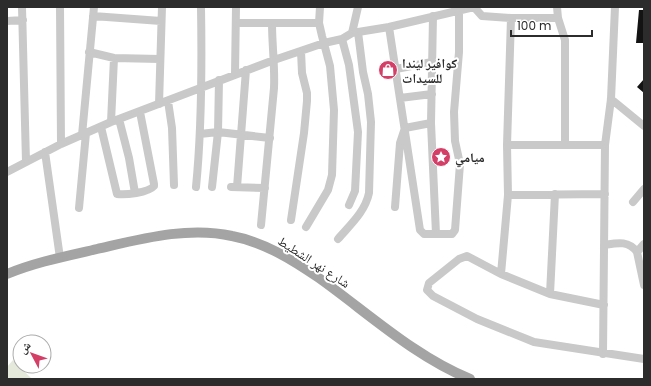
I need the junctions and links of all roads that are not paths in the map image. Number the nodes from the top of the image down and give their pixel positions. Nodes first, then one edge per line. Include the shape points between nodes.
1 (22, 7) edge
2 (60, 7) edge
3 (94, 7) edge
4 (162, 7) edge
5 (201, 7) edge
6 (236, 7) edge
7 (320, 7) edge
8 (358, 7) edge
9 (474, 7) edge
10 (557, 7) edge
11 (614, 7) edge
12 (459, 11) junction
13 (93, 16) junction
14 (433, 16) junction
15 (511, 18) junction
16 (558, 18) junction
17 (23, 20) junction
18 (7, 21) edge
19 (161, 21) junction
20 (272, 22) junction
21 (236, 23) junction
22 (319, 23) junction
23 (389, 27) junction
24 (355, 33) junction
25 (342, 39) junction
26 (324, 43) junction
27 (301, 50) junction
28 (89, 52) junction
29 (114, 58) junction
30 (160, 59) junction
31 (274, 60) junction
32 (432, 62) junction
33 (396, 69) junction
34 (246, 70) junction
35 (235, 74) junction
36 (219, 80) junction
37 (202, 88) junction
38 (432, 94) junction
39 (400, 98) junction
40 (611, 99) junction
41 (168, 101) junction
42 (159, 104) junction
43 (140, 112) junction
44 (115, 121) junction
45 (431, 122) junction
46 (644, 126) edge
47 (102, 127) junction
48 (405, 128) junction
49 (218, 132) junction
50 (84, 134) junction
51 (200, 134) junction
52 (241, 134) junction
53 (270, 138) junction
54 (61, 144) junction
55 (565, 144) junction
56 (507, 145) junction
57 (605, 145) junction
58 (45, 152) junction
59 (26, 162) junction
60 (7, 172) edge
61 (174, 185) dead end
62 (196, 187) dead end
63 (212, 188) dead end
64 (265, 188) junction
65 (644, 189) edge
66 (135, 193) junction
67 (555, 194) junction
68 (605, 194) junction
69 (508, 196) junction
70 (633, 202) dead end
71 (348, 205) dead end
72 (395, 207) dead end
73 (79, 208) dead end
74 (291, 220) dead end
75 (261, 225) dead end
76 (306, 227) dead end
77 (436, 234) junction
78 (338, 239) dead end
79 (644, 244) edge
80 (604, 245) junction
81 (637, 252) junction
82 (60, 258) junction
83 (7, 274) edge
84 (501, 274) junction
85 (644, 285) edge
86 (550, 294) junction
87 (604, 305) junction
88 (603, 354) junction
89 (644, 359) edge
90 (470, 379) edge

1 - 17 street
2 - 54 street
3 - 13 street
4 - 19 street
5 - 37 street
6 - 21 street
7 - 22 street
8 - 24 street
9 - 12 street
9 - 15 street via 482,16
10 - 16 street
11 - 40 street
12 - 14 street
12 - 77 street via 459,52 454,112 460,164 455,223 452,234
13 - 19 street
13 - 28 street
14 - 23 street
14 - 32 street
15 - 16 street
15 - 56 street
16 - 55 street via 565,40
17 - 18 street
17 - 59 street
19 - 30 street
20 - 21 street
20 - 22 street
20 - 31 street
21 - 35 street
22 - 26 street
23 - 24 street
23 - 33 street
24 - 25 street
24 - 78 street via 368,94 371,122 369,193 362,211
25 - 26 street
25 - 71 street via 349,65 358,132 355,191
26 - 27 street
26 - 76 street via 330,66 334,110 332,175 328,190
27 - 31 street
27 - 74 street via 307,101
28 - 29 street
28 - 50 street
29 - 30 street
29 - 44 street
30 - 42 street
31 - 34 street
31 - 53 street
32 - 33 street
32 - 38 street
33 - 39 street
34 - 35 street
34 - 52 street
35 - 36 street
36 - 37 street
36 - 49 street
37 - 41 street
37 - 51 street
38 - 39 street
38 - 45 street
39 - 48 street
40 - 46 street
40 - 57 street
41 - 42 street
41 - 61 street via 172,128
42 - 43 street
43 - 44 street
43 - 66 street via 154,186 152,189
44 - 47 street
44 - 66 street via 129,158
45 - 48 street
45 - 77 street
47 - 50 street
47 - 66 street via 117,194
48 - 72 street via 399,150
48 - 77 street via 420,230 424,234
49 - 51 street
49 - 52 street
49 - 63 street
50 - 54 street
50 - 73 street
51 - 62 street
52 - 53 street
52 - 64 street via 234,187
53 - 64 street
54 - 58 street
55 - 56 street
55 - 57 street
56 - 69 street
57 - 68 street
58 - 59 street
58 - 82 street
59 - 60 street
64 - 75 street
65 - 70 street
67 - 68 street
67 - 69 street
67 - 86 street
68 - 80 street
69 - 84 street
79 - 81 street
80 - 81 street via 624,243
80 - 87 street
81 - 85 street
82 - 83 main road, شارع نهر الشطيط
82 - 90 main road, شارع نهر الشطيط via 160,236 208,233 242,238 266,247 300,266 427,358
84 - 86 street
84 - 88 street via 467,256 459,259 429,283 427,290 433,296 477,319 534,342
86 - 87 street
87 - 88 street
88 - 89 street

